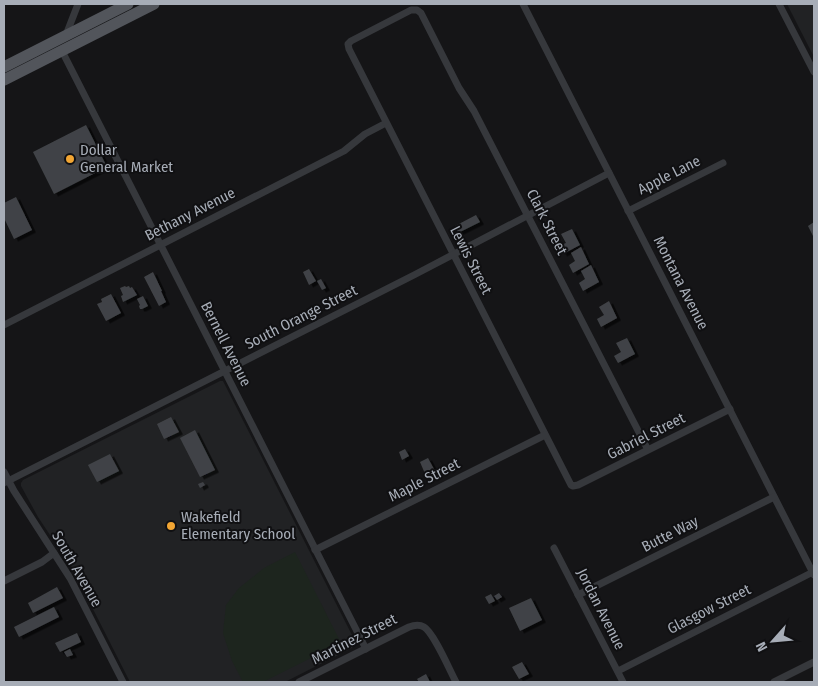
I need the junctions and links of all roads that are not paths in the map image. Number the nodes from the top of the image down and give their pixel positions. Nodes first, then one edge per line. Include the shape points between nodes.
1 (78, 4) edge
2 (128, 4) edge
3 (154, 4) edge
4 (523, 4) edge
5 (779, 4) edge
6 (66, 36) junction
7 (348, 44) joint
8 (62, 51) junction
9 (4, 68) edge
10 (814, 72) edge
11 (4, 80) edge
12 (386, 123) junction
13 (723, 163) dead end
14 (610, 173) junction
15 (628, 211) junction
16 (528, 215) junction
17 (161, 245) junction
18 (453, 255) junction
19 (4, 324) edge
20 (225, 371) junction
21 (730, 409) junction
22 (545, 435) junction
23 (648, 450) junction
24 (4, 472) edge
25 (6, 482) edge
26 (574, 486) joint
27 (774, 497) junction
28 (554, 548) dead end
29 (315, 550) junction
30 (54, 553) junction
31 (814, 574) edge
32 (4, 581) edge
33 (578, 595) junction
34 (366, 648) junction
35 (814, 662) edge
36 (618, 671) junction
37 (123, 682) edge
38 (300, 682) edge
39 (456, 682) edge
40 (624, 682) edge
41 (774, 682) edge

1 - 6 street
2 - 6 main road
3 - 8 main road
4 - 14 street, Montana Avenue
5 - 10 street
6 - 9 main road
7 - 12 street, Lewis Street
7 - 16 street, Clark Street via 411,10 422,13
8 - 11 main road
8 - 17 street, Bernell Avenue
12 - 17 street, Bethany Avenue via 344,151
12 - 18 street, Lewis Street
13 - 15 street, Apple Lane
14 - 15 street, Montana Avenue
14 - 16 street, South Orange Street
15 - 21 street, Montana Avenue
16 - 18 street, South Orange Street
16 - 23 street, Clark Street
17 - 19 street, Bethany Avenue
17 - 20 street, Bernell Avenue
18 - 20 street, South Orange Street
18 - 22 street, Lewis Street
20 - 25 street, South Orange Street
20 - 29 street, Bernell Avenue
21 - 23 street, Gabriel Street
21 - 27 street, Montana Avenue
22 - 26 street, Lewis Street
22 - 29 street, Maple Street
23 - 26 street, Gabriel Street
24 - 25 street, South Avenue
25 - 30 street, South Avenue
27 - 31 street, Montana Avenue
27 - 33 street, Butte Way
28 - 33 street, Jordan Avenue
29 - 34 street, Bernell Avenue
30 - 32 street
30 - 37 street, South Avenue
31 - 36 street, Glasgow Street
33 - 36 street, Jordan Avenue
34 - 38 street, Martinez Street
34 - 39 street, Martinez Street via 409,626 422,626 431,634
35 - 41 street
36 - 40 street, Jordan Avenue

